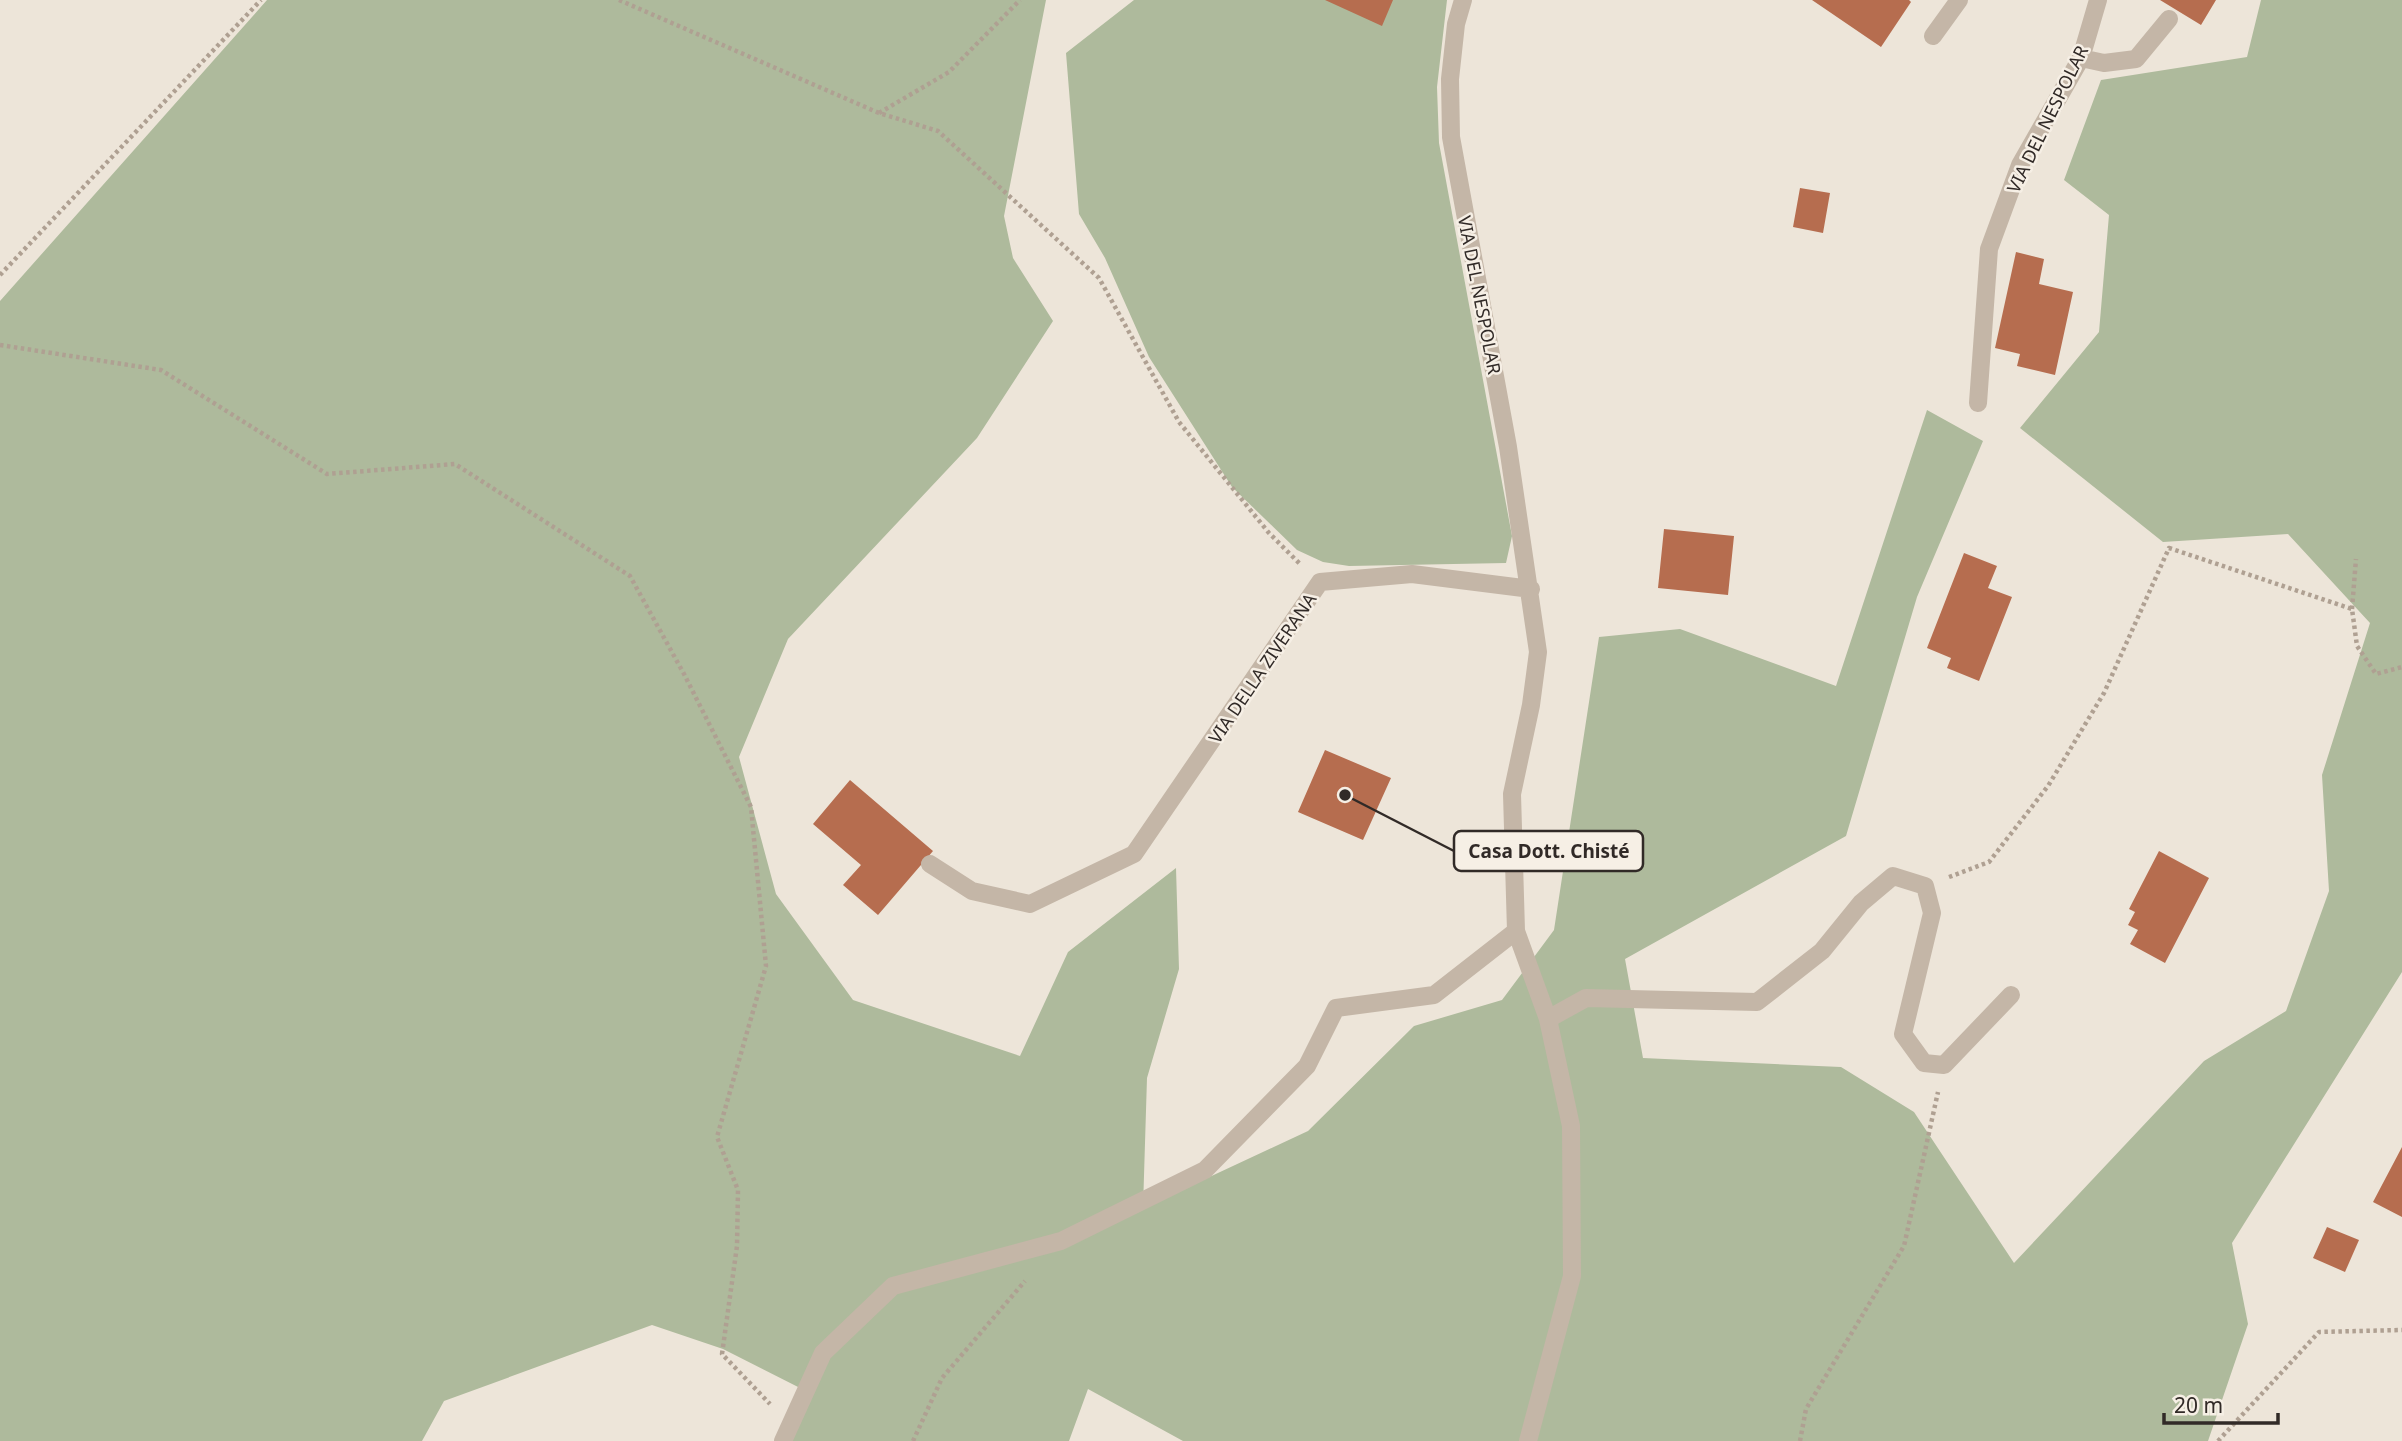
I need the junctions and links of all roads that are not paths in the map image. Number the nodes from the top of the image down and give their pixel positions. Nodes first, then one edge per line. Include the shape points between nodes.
1 (1463, 0) edge
2 (1959, 0) edge
3 (2098, 0) edge
4 (2169, 19) dead end
5 (1933, 36) dead end
6 (2081, 58) junction
7 (1978, 403) dead end
8 (1531, 589) junction
9 (930, 864) dead end
10 (1516, 931) junction
11 (2011, 995) dead end
12 (1548, 1019) junction
13 (786, 1433) edge
14 (1528, 1441) edge

1 - 8 street, VIA DEL NESPOLAR via 1451,79 1451,137
2 - 5 street
3 - 6 street, VIA DEL NESPOLAR
4 - 6 street via 2136,59 2104,63
6 - 7 street, VIA DEL NESPOLAR via 2020,165 1989,249
8 - 9 street, VIA DELLA ZIVERANA via 1412,574 1320,582 1134,854 1030,904 972,891
8 - 10 street via 1538,652 1512,794
10 - 12 street
10 - 13 street via 1434,995 1336,1008 1307,1066 1205,1170 1061,1241 893,1286 823,1353
11 - 12 street via 1944,1065 1924,1063 1903,1034 1932,913 1925,886 1893,876 1861,903 1822,951 1758,1002 1586,998
12 - 14 street via 1571,1126 1572,1276

